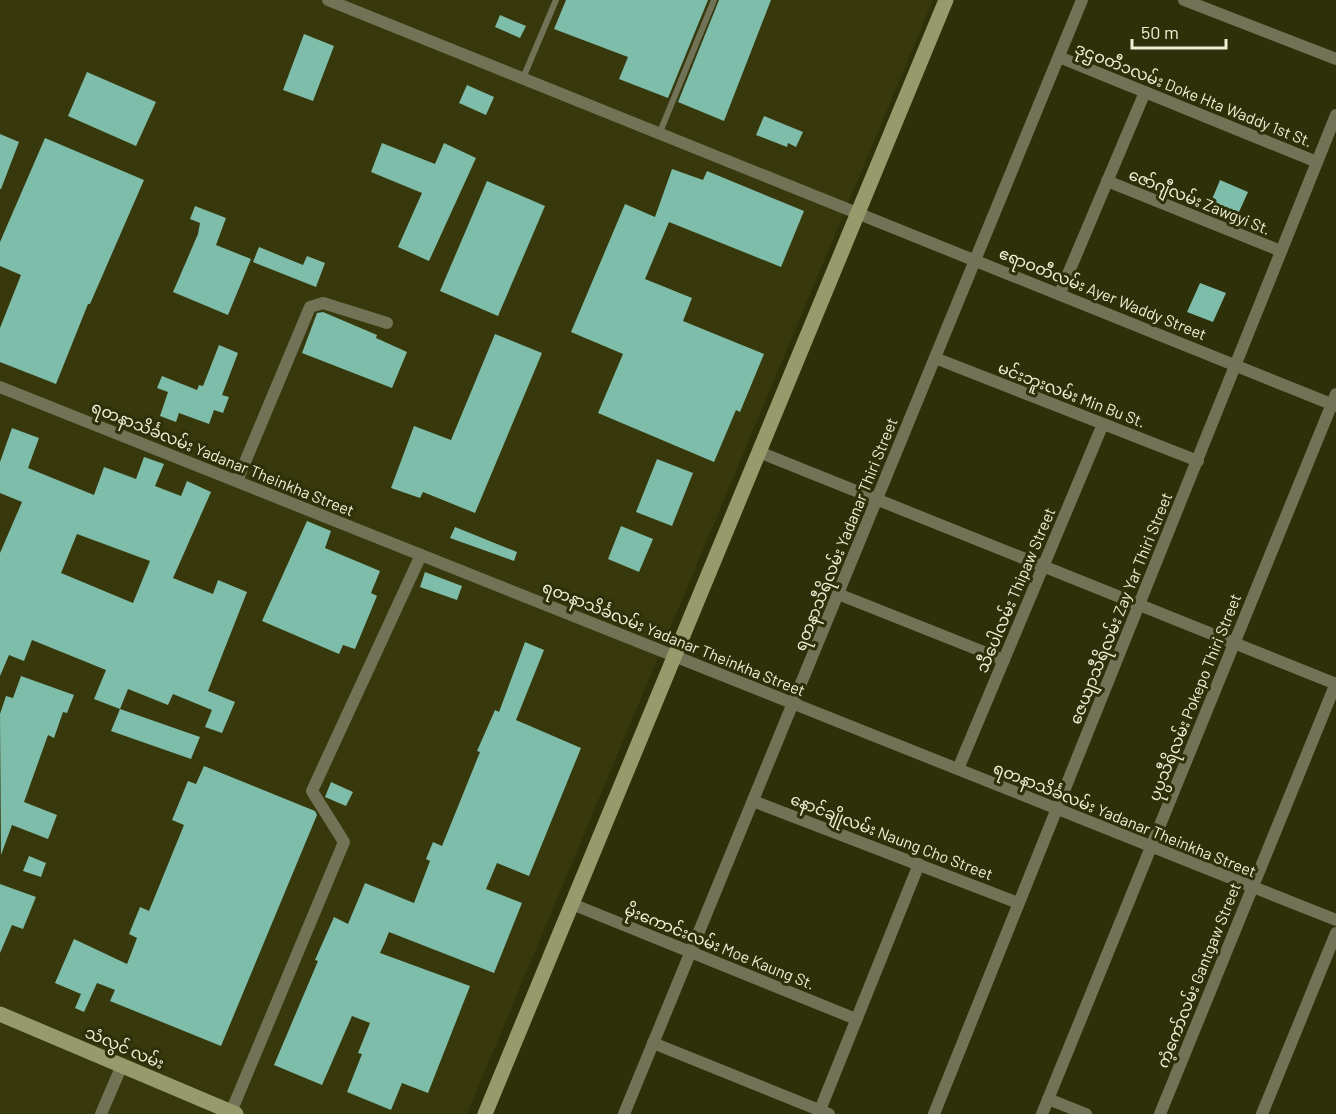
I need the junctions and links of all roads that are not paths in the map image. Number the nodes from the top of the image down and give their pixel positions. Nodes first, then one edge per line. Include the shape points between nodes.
1 (328, 0) edge
2 (556, 0) edge
3 (714, 0) edge
4 (946, 0) edge
5 (1082, 0) edge
6 (1184, 0) edge
7 (1059, 57) junction
8 (1336, 60) edge
9 (523, 78) junction
10 (1145, 92) junction
11 (1336, 115) edge
12 (660, 132) junction
13 (1317, 162) junction
14 (1107, 181) junction
15 (857, 211) junction
16 (1281, 251) junction
17 (976, 259) junction
18 (1060, 293) junction
19 (387, 323) dead end
20 (935, 358) junction
21 (1236, 365) junction
22 (0, 387) edge
23 (1335, 401) edge
24 (1103, 424) junction
25 (759, 452) junction
26 (1197, 460) junction
27 (237, 481) junction
28 (877, 499) junction
29 (421, 555) junction
30 (1044, 566) junction
31 (838, 594) junction
32 (1139, 604) junction
33 (1234, 642) junction
34 (676, 657) junction
35 (1004, 660) junction
36 (1336, 683) edge
37 (793, 704) junction
38 (958, 769) junction
39 (753, 801) junction
40 (1057, 809) junction
41 (1150, 846) junction
42 (919, 864) junction
43 (1252, 887) junction
44 (1018, 903) junction
45 (572, 904) junction
46 (1336, 920) edge
47 (1336, 933) edge
48 (691, 952) junction
49 (0, 1014) edge
50 (856, 1019) junction
51 (653, 1043) junction
52 (122, 1065) junction
53 (1048, 1099) junction
54 (824, 1112) edge
55 (234, 1113) edge
56 (100, 1114) edge
57 (485, 1114) edge
58 (624, 1114) edge
59 (934, 1114) edge
60 (1042, 1114) edge
61 (1086, 1114) edge
62 (1160, 1114) edge
63 (1262, 1114) edge

1 - 9 street, ဧရာဝတီလမ်း Ayer Waddy Street
2 - 9 lane
3 - 12 lane
4 - 15 street
5 - 7 street, ရတနာသီရိလမ်း Yadanar Thiri Street
6 - 8 street
7 - 10 street, ဒုဌဝတီ၁လမ်း Doke Hta Waddy 1st St.
7 - 17 street, ရတနာသီရိလမ်း Yadanar Thiri Street
9 - 12 street, ဧရာဝတီလမ်း Ayer Waddy Street
10 - 13 street, ဒုဌဝတီ၁လမ်း Doke Hta Waddy 1st St.
10 - 14 street
11 - 13 street, ဇေယျာသီရိလမ်း Zay Yar Thiri Street
12 - 15 street, ဧရာဝတီလမ်း Ayer Waddy Street
13 - 16 street, ဇေယျာသီရိလမ်း Zay Yar Thiri Street
14 - 16 street, ဇော်ဂျီလမ်း Zawgyi St.
14 - 18 street
15 - 17 street, ဧရာဝတီလမ်း Ayer Waddy Street
15 - 25 street
16 - 21 street, ဇေယျာသီရိလမ်း Zay Yar Thiri Street
17 - 18 street, ဧရာဝတီလမ်း Ayer Waddy Street
17 - 20 street, ရတနာသီရိလမ်း Yadanar Thiri Street
18 - 21 street, ဧရာဝတီလမ်း Ayer Waddy Street
19 - 27 street via 323,303 310,307
20 - 24 street, မင်းဘူးလမ်း Min Bu St.
20 - 28 street, ရတနာသီရိလမ်း Yadanar Thiri Street
21 - 23 street, ဧရာဝတီလမ်း Ayer Waddy Street
21 - 26 street, ဇေယျာသီရိလမ်း Zay Yar Thiri Street
22 - 27 street, ရတနာသိင်္ခလမ်း Yadanar Theinkha Street
23 - 33 street, ပုပ္ပသီရိလမ်း Pokepo Thiri Street
24 - 26 street, မင်းဘူးလမ်း Min Bu St.
24 - 30 street, သီပေါလမ်း Thipaw Street
25 - 28 street
25 - 34 street
26 - 32 street, ဇေယျာသီရိလမ်း Zay Yar Thiri Street
27 - 29 street, ရတနာသိင်္ခလမ်း Yadanar Theinkha Street
28 - 30 street
28 - 31 street, ရတနာသီရိလမ်း Yadanar Thiri Street
29 - 34 street, ရတနာသိင်္ခလမ်း Yadanar Theinkha Street
29 - 55 street via 312,791 344,842
30 - 32 street
30 - 35 street, သီပေါလမ်း Thipaw Street
31 - 35 street
31 - 37 street, ရတနာသီရိလမ်း Yadanar Thiri Street
32 - 33 street
32 - 40 street, ဇေယျာသီရိလမ်း Zay Yar Thiri Street
33 - 36 street
33 - 41 street, ပုပ္ပသီရိလမ်း Pokepo Thiri Street
34 - 37 street, ရတနာသိင်္ခလမ်း Yadanar Theinkha Street
34 - 45 street
35 - 38 street, သီပေါလမ်း Thipaw Street
36 - 43 street, ကံ့ကော်လမ်း Gantgaw Street
37 - 38 street, ရတနာသိင်္ခလမ်း Yadanar Theinkha Street
37 - 39 street, ရတနာသီရိလမ်း Yadanar Thiri Street
38 - 40 street, ရတနာသိင်္ခလမ်း Yadanar Theinkha Street
39 - 42 street, နောင်ချိုလမ်း Naung Cho Street
39 - 48 street, ရတနာသီရိလမ်း Yadanar Thiri Street
40 - 41 street, ရတနာသိင်္ခလမ်း Yadanar Theinkha Street
40 - 44 street, ဇေယျာသီရိလမ်း Zay Yar Thiri Street
41 - 43 street, ရတနာသိင်္ခလမ်း Yadanar Theinkha Street
41 - 53 street, ပုပ္ပသီရိလမ်း Pokepo Thiri Street
42 - 44 street, နောင်ချိုလမ်း Naung Cho Street
42 - 50 street
43 - 46 street, ရတနာသိင်္ခလမ်း Yadanar Theinkha Street
43 - 62 street, ကံ့ကော်လမ်း Gantgaw Street
44 - 59 street, ဇေယျာသီရိလမ်း Zay Yar Thiri Street
45 - 48 street, မိုးကောင်းလမ်း Moe Kaung St.
45 - 57 street
47 - 63 street
48 - 50 street, မိုးကောင်းလမ်း Moe Kaung St.
48 - 51 street, ရတနာသီရိလမ်း Yadanar Thiri Street
49 - 52 street, သံလွင် လမ်း
50 - 54 street
51 - 54 street
51 - 58 street, ရတနာသီရိလမ်း Yadanar Thiri Street
52 - 55 street, သံလွင် လမ်း
52 - 56 street
53 - 60 street, ပုပ္ပသီရိလမ်း Pokepo Thiri Street
53 - 61 street

